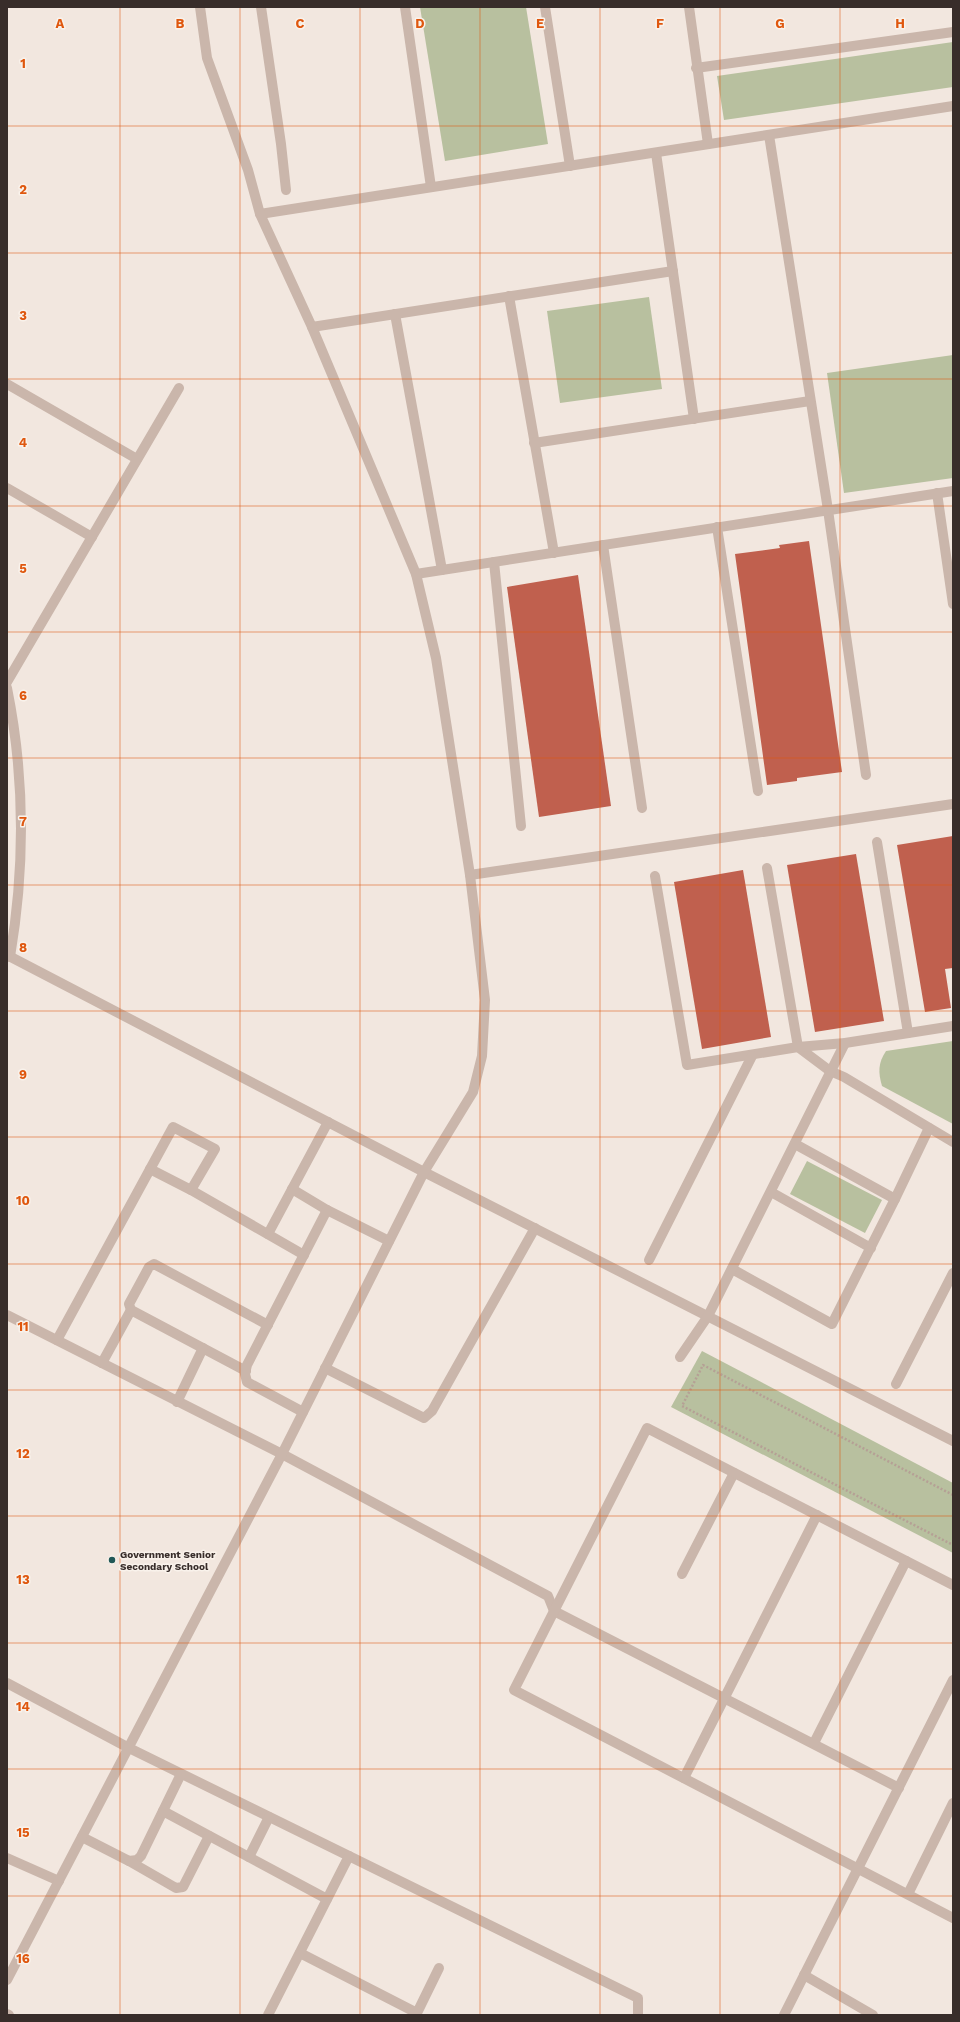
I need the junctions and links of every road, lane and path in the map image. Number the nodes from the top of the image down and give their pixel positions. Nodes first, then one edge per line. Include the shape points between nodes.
1 (200, 7) edge
2 (261, 7) edge
3 (405, 7) edge
4 (545, 7) edge
5 (689, 7) edge
6 (953, 32) edge
7 (696, 68) junction
8 (953, 106) edge
9 (770, 135) junction
10 (708, 144) junction
11 (656, 152) junction
12 (570, 166) junction
13 (431, 187) junction
14 (286, 190) dead end
15 (260, 214) junction
16 (672, 271) junction
17 (509, 296) junction
18 (395, 314) junction
19 (312, 328) junction
20 (7, 384) edge
21 (179, 388) dead end
22 (810, 401) junction
23 (694, 419) junction
24 (534, 443) junction
25 (137, 459) junction
26 (7, 488) edge
27 (953, 491) edge
28 (937, 494) junction
29 (828, 510) junction
30 (717, 528) junction
31 (92, 537) junction
32 (603, 545) junction
33 (554, 552) junction
34 (494, 562) junction
35 (442, 570) junction
36 (416, 574) junction
37 (953, 604) edge
38 (7, 682) edge
39 (7, 688) edge
40 (866, 775) dead end
41 (758, 791) dead end
42 (953, 804) edge
43 (642, 808) dead end
44 (521, 826) dead end
45 (877, 842) dead end
46 (767, 868) dead end
47 (470, 875) junction
48 (655, 876) dead end
49 (9, 956) edge
50 (953, 1026) edge
51 (908, 1033) junction
52 (845, 1043) junction
53 (798, 1047) junction
54 (752, 1056) junction
55 (830, 1071) junction
56 (328, 1122) junction
57 (928, 1128) junction
58 (953, 1142) edge
59 (795, 1144) junction
60 (150, 1170) junction
61 (424, 1172) junction
62 (191, 1190) junction
63 (292, 1190) junction
64 (771, 1192) junction
65 (896, 1199) junction
66 (327, 1210) junction
67 (534, 1228) junction
68 (268, 1234) junction
69 (389, 1241) junction
70 (871, 1248) junction
71 (304, 1255) junction
72 (649, 1260) dead end
73 (732, 1269) junction
74 (953, 1273) edge
75 (131, 1310) junction
76 (7, 1315) edge
77 (708, 1316) junction
78 (268, 1325) junction
79 (57, 1340) junction
80 (203, 1348) junction
81 (680, 1357) dead end
82 (102, 1363) junction
83 (325, 1368) junction
84 (246, 1371) junction
85 (896, 1384) dead end
86 (177, 1402) junction
87 (303, 1412) junction
88 (953, 1441) edge
89 (282, 1454) junction
90 (734, 1473) junction
91 (953, 1495) edge
92 (817, 1515) junction
93 (953, 1545) edge
94 (906, 1561) junction
95 (682, 1574) dead end
96 (953, 1585) edge
97 (554, 1611) junction
98 (953, 1680) edge
99 (7, 1683) edge
100 (724, 1698) junction
101 (814, 1743) junction
102 (129, 1748) junction
103 (181, 1774) junction
104 (684, 1778) junction
105 (899, 1788) junction
106 (953, 1803) edge
107 (163, 1811) junction
108 (269, 1817) junction
109 (209, 1836) junction
110 (82, 1837) junction
111 (349, 1856) junction
112 (249, 1857) junction
113 (7, 1858) edge
114 (129, 1861) junction
115 (859, 1868) junction
116 (59, 1881) junction
117 (908, 1894) junction
118 (327, 1899) junction
119 (953, 1918) edge
120 (300, 1953) junction
121 (439, 1968) dead end
122 (804, 1975) junction
123 (7, 1980) edge
124 (416, 2014) edge
125 (268, 2015) edge
126 (638, 2015) edge
127 (784, 2015) edge
128 (874, 2015) edge

1 - 15 street via 207,58 248,170
2 - 14 street
3 - 13 street
4 - 12 street
5 - 7 street
6 - 7 street
7 - 10 street
8 - 9 street
9 - 10 street
9 - 22 street
10 - 11 street
11 - 12 street
11 - 16 street
12 - 13 street
13 - 15 street
15 - 19 street
16 - 17 street
16 - 23 street
17 - 18 street
17 - 24 street
18 - 19 street
18 - 35 street
19 - 36 street
20 - 25 street
21 - 25 street
22 - 23 street
22 - 29 street
23 - 24 street
24 - 33 street
25 - 31 street
26 - 31 street
27 - 28 street
28 - 29 street
28 - 37 street
29 - 30 street
29 - 40 street
30 - 32 street
30 - 41 street
31 - 38 street
32 - 33 street
32 - 43 street
33 - 34 street
34 - 35 street
34 - 44 street
35 - 36 street
36 - 47 street via 436,658
39 - 49 street via 16,729 22,826 16,925
42 - 47 street
45 - 51 street
46 - 53 street
47 - 61 street via 485,1000 482,1056 473,1092
48 - 54 street via 687,1066
49 - 56 street
50 - 51 street
51 - 52 street
52 - 53 street
52 - 55 street
53 - 54 street
53 - 55 street
54 - 72 street
55 - 57 street
55 - 59 street
56 - 61 street
56 - 63 street
57 - 58 street
57 - 65 street
59 - 64 street
59 - 65 street
60 - 62 street
60 - 62 street via 173,1127 215,1150
60 - 79 street
61 - 67 street
61 - 69 street
62 - 68 street
63 - 66 street
63 - 68 street
64 - 70 street
64 - 73 street
65 - 70 street
66 - 69 street
66 - 71 street
67 - 77 street
67 - 83 street via 432,1410 424,1418
68 - 71 street
69 - 83 street
70 - 73 street via 832,1324
71 - 78 street
73 - 77 street
74 - 85 street
75 - 78 street via 129,1304 149,1267 154,1264
75 - 80 street
75 - 82 street
76 - 79 street
77 - 81 street
77 - 88 street
78 - 84 street
79 - 82 street
80 - 84 street
80 - 86 street
82 - 86 street
83 - 87 street
84 - 87 street via 247,1382
86 - 89 street
87 - 89 street
89 - 97 street via 548,1596
89 - 102 street
90 - 92 street
90 - 95 street
90 - 97 street via 647,1428
91 - 93 path via 703,1365 682,1406
92 - 94 street
92 - 100 street
94 - 96 street
94 - 101 street
97 - 100 street
97 - 104 street via 514,1690
98 - 105 street
99 - 102 street
100 - 101 street
100 - 104 street
101 - 105 street
102 - 103 street
102 - 110 street
103 - 107 street
103 - 108 street
104 - 115 street
105 - 115 street
106 - 117 street
107 - 109 street
107 - 114 street via 141,1856 137,1860
108 - 111 street
108 - 112 street
109 - 112 street
109 - 114 street via 183,1887 176,1888
110 - 114 street
110 - 116 street
111 - 118 street
111 - 126 street via 638,1998
112 - 118 street
113 - 116 street
115 - 117 street
115 - 122 street
116 - 123 street
117 - 119 street
118 - 120 street
120 - 124 street
120 - 125 street
121 - 124 street
122 - 127 street
122 - 128 street

